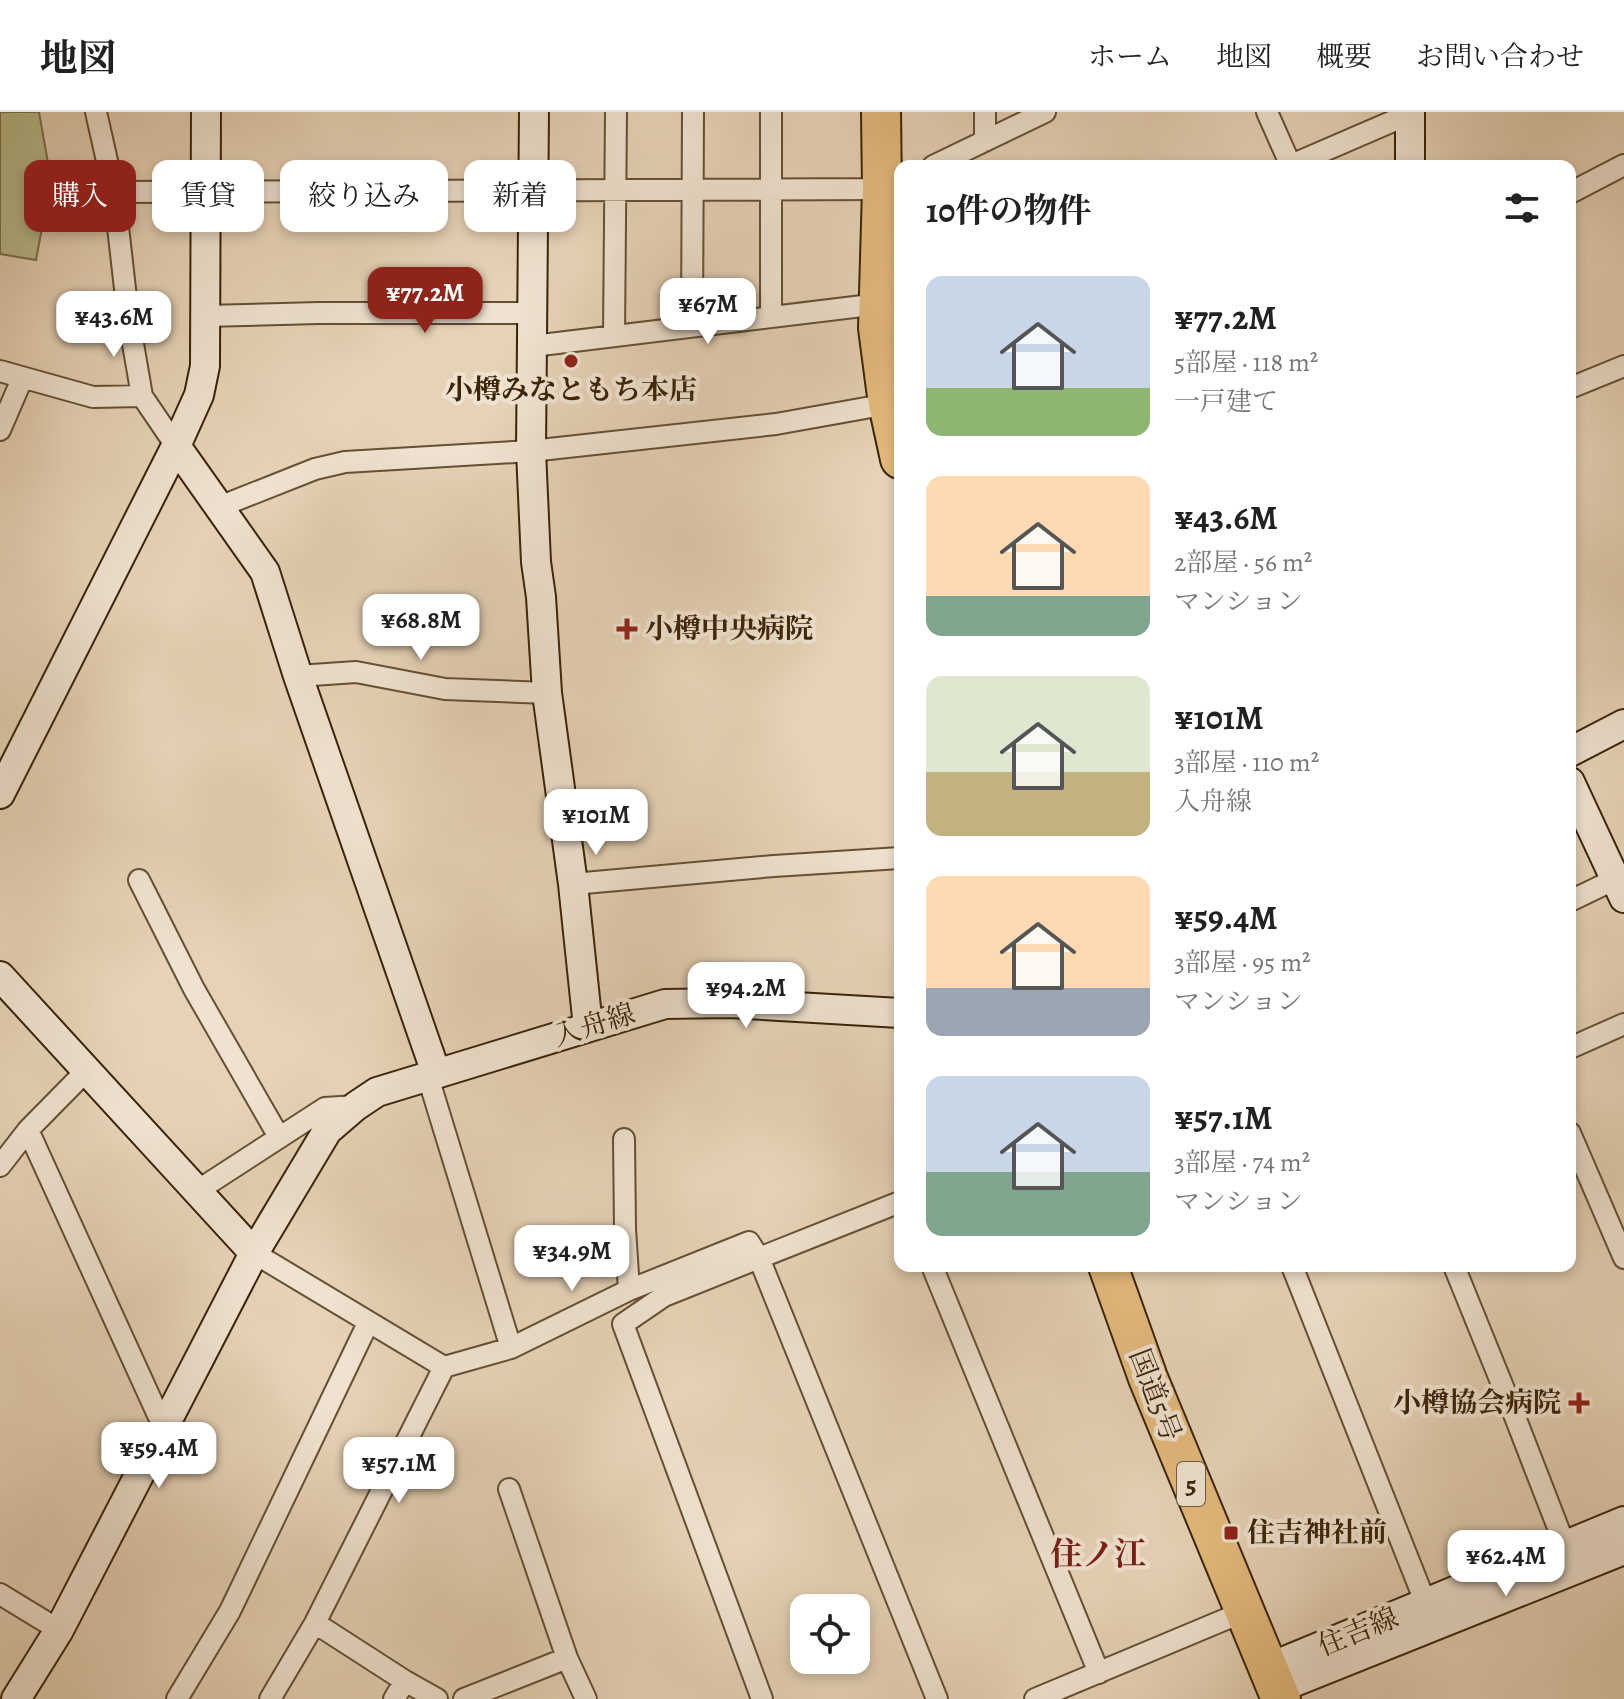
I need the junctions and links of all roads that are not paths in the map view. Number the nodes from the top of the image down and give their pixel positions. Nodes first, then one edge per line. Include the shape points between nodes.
1 (96, 112) edge
2 (206, 112) edge
3 (534, 112) edge
4 (616, 112) edge
5 (693, 112) edge
6 (771, 112) edge
7 (881, 112) edge
8 (985, 112) edge
9 (1045, 112) edge
10 (1411, 113) edge
11 (1272, 115) edge
12 (985, 141) junction
13 (107, 160) edge
14 (205, 160) edge
15 (533, 160) edge
16 (945, 160) edge
17 (1288, 160) edge
18 (1304, 160) edge
19 (1410, 160) edge
20 (1624, 165) edge
21 (891, 182) edge
22 (692, 189) junction
23 (771, 189) junction
24 (464, 190) edge
25 (576, 190) edge
26 (616, 190) junction
27 (1576, 190) edge
28 (264, 192) edge
29 (119, 232) edge
30 (205, 232) edge
31 (533, 232) edge
32 (532, 313) junction
33 (204, 316) junction
34 (771, 317) junction
35 (886, 319) edge
36 (692, 326) junction
37 (614, 336) junction
38 (533, 346) junction
39 (1624, 366) edge
40 (0, 371) edge
41 (22, 379) junction
42 (1576, 386) edge
43 (142, 396) junction
44 (888, 404) junction
45 (0, 430) edge
46 (894, 432) edge
47 (176, 446) junction
48 (531, 451) junction
49 (219, 507) junction
50 (298, 676) junction
51 (547, 693) junction
52 (1624, 724) edge
53 (1576, 749) edge
54 (0, 794) edge
55 (1576, 794) edge
56 (894, 858) edge
57 (139, 880) dead end
58 (573, 884) junction
59 (1621, 884) edge
60 (1576, 899) edge
61 (0, 976) edge
62 (894, 1013) edge
63 (1624, 1024) edge
64 (588, 1027) junction
65 (1576, 1045) edge
66 (86, 1071) junction
67 (432, 1075) junction
68 (356, 1106) junction
69 (28, 1130) junction
70 (279, 1137) junction
71 (624, 1139) dead end
72 (1576, 1147) edge
73 (0, 1166) edge
74 (197, 1191) junction
75 (894, 1204) edge
76 (254, 1253) junction
77 (759, 1258) junction
78 (1624, 1258) edge
79 (934, 1272) edge
80 (1110, 1272) edge
81 (1294, 1272) edge
82 (1456, 1272) edge
83 (629, 1290) junction
84 (368, 1323) junction
85 (511, 1348) junction
86 (444, 1367) junction
87 (163, 1426) junction
88 (509, 1489) dead end
89 (1624, 1521) edge
90 (1624, 1550) edge
91 (1570, 1558) junction
92 (0, 1594) edge
93 (1426, 1604) junction
94 (1243, 1612) junction
95 (315, 1623) junction
96 (59, 1630) junction
97 (567, 1658) junction
98 (1099, 1673) junction
99 (1275, 1685) edge
100 (399, 1690) edge
101 (16, 1699) edge
102 (177, 1699) edge
103 (270, 1699) edge
104 (437, 1699) edge
105 (464, 1699) edge
106 (586, 1699) edge
107 (762, 1699) edge
108 (937, 1699) edge
109 (1035, 1699) edge

1 - 13 street
2 - 14 street
3 - 15 street
4 - 26 street
5 - 22 street
6 - 23 street
7 - 21 highway
8 - 12 street
9 - 12 street
10 - 18 street
10 - 19 street
11 - 17 street
12 - 16 street
20 - 27 street
21 - 23 street
21 - 35 highway
22 - 23 street
22 - 26 street
22 - 36 street
23 - 34 street
24 - 28 street
25 - 26 street
26 - 37 street
29 - 43 street
30 - 33 street
31 - 32 street
32 - 33 street
32 - 38 street
33 - 47 street via 205,366 199,395
34 - 35 street
34 - 36 street
35 - 44 highway
36 - 37 street
37 - 38 street
38 - 48 street
39 - 42 street
40 - 41 street
41 - 43 street via 93,397
41 - 45 street
43 - 47 street
44 - 46 highway
44 - 48 street via 776,424
47 - 49 street
47 - 54 street
48 - 49 street via 345,462
48 - 51 street
49 - 50 street via 265,572
50 - 51 street via 356,672 445,689
50 - 67 street
51 - 58 street
52 - 53 street
55 - 59 street
56 - 58 street
57 - 70 street
58 - 64 street
59 - 60 street
61 - 66 street
62 - 64 street, 入舟線 via 665,1004
63 - 65 street
64 - 67 street, 入舟線
66 - 69 street
66 - 74 street
67 - 68 street, 入舟線 via 377,1092
67 - 85 street
68 - 70 street via 325,1108
68 - 76 street, 入舟線 via 327,1131
69 - 73 street
69 - 87 street
70 - 74 street
71 - 83 street
72 - 78 street
74 - 76 street
75 - 77 street
76 - 84 street
76 - 87 street, 入舟線
77 - 83 street via 749,1242
77 - 107 street via 664,1296 623,1324
77 - 108 street
79 - 98 street
80 - 94 highway, 国道5号 / 5
81 - 93 street
82 - 91 street
83 - 85 street
84 - 86 street
84 - 102 street via 230,1611
85 - 86 street
86 - 95 street
87 - 96 street, 入舟線
88 - 97 street
89 - 91 street, 住吉線
90 - 91 street, 住吉線
91 - 93 street, 住吉線
91 - 99 street, 住吉線
92 - 96 street
93 - 99 street, 住吉線
94 - 98 street
94 - 99 highway, 国道5号 / 5
95 - 100 street
95 - 103 street
96 - 101 street, 入舟線
97 - 105 street
97 - 106 street
98 - 109 street
100 - 104 street

